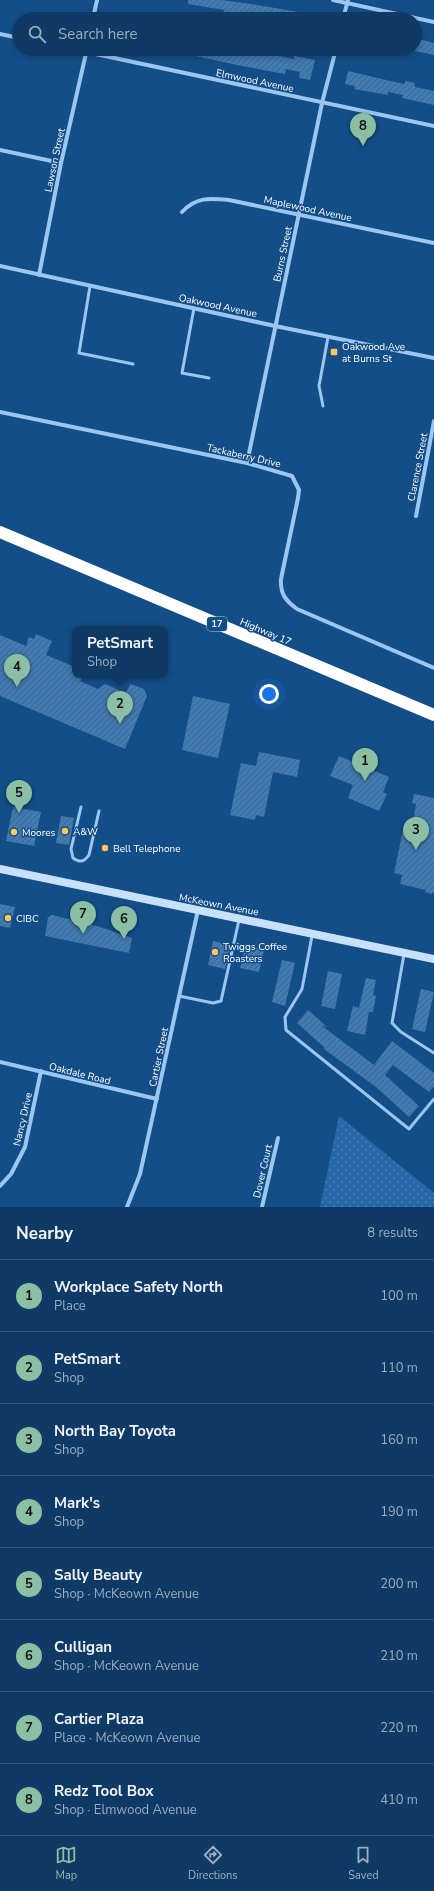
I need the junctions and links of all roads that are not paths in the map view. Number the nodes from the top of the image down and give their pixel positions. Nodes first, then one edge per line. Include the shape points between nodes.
1 (97, 0) edge
2 (333, 0) edge
3 (348, 2) edge
4 (94, 12) edge
5 (345, 12) edge
6 (391, 12) edge
7 (422, 19) edge
8 (434, 22) edge
9 (0, 34) edge
10 (12, 37) edge
11 (85, 56) edge
12 (113, 56) edge
13 (334, 56) edge
14 (322, 103) junction
15 (434, 126) edge
16 (0, 150) edge
17 (61, 163) junction
18 (182, 212) dead end
19 (299, 215) junction
20 (434, 243) edge
21 (0, 266) edge
22 (39, 275) junction
23 (90, 286) junction
24 (194, 308) junction
25 (275, 326) junction
26 (328, 337) junction
27 (434, 358) edge
28 (133, 364) dead end
29 (209, 378) dead end
30 (323, 406) dead end
31 (0, 412) edge
32 (434, 421) edge
33 (246, 463) junction
34 (416, 516) dead end
35 (0, 532) edge
36 (434, 668) edge
37 (434, 715) edge
38 (80, 807) dead end
39 (99, 811) dead end
40 (0, 869) edge
41 (198, 910) junction
42 (239, 918) junction
43 (313, 933) junction
44 (404, 953) junction
45 (434, 959) edge
46 (179, 996) junction
47 (434, 1053) edge
48 (0, 1062) edge
49 (41, 1071) junction
50 (157, 1099) junction
51 (434, 1099) edge
52 (278, 1138) dead end
53 (0, 1186) edge
54 (127, 1207) edge
55 (262, 1207) edge

1 - 4 street
2 - 3 street
3 - 5 street
3 - 6 street
7 - 8 street
9 - 10 street
11 - 17 street, Lawson Street
12 - 14 street, Elmwood Avenue
13 - 14 street, Burns Street
14 - 15 street, Elmwood Avenue
14 - 19 street, Burns Street
16 - 17 street
17 - 22 street, Lawson Street
18 - 19 street, Maplewood Avenue via 190,204 214,198
19 - 20 street, Maplewood Avenue
19 - 25 street, Burns Street
21 - 22 street, Oakwood Avenue
22 - 23 street, Oakwood Avenue
23 - 24 street, Oakwood Avenue
23 - 28 lane via 78,353
24 - 25 street, Oakwood Avenue
24 - 29 lane via 182,373
25 - 26 street, Oakwood Avenue
25 - 33 street, Burns Street
26 - 27 street, Oakwood Avenue
26 - 30 lane via 319,386
31 - 33 street, Tackaberry Drive
32 - 34 street, Clarence Street
33 - 36 street, Tackaberry Drive via 292,476 299,490 281,579 286,600 297,609
35 - 37 highway, Highway 17 / 17
38 - 39 lane via 71,849 73,858 81,862 89,855
40 - 41 street, McKeown Avenue
41 - 42 street, McKeown Avenue
41 - 46 street, Cartier Street
42 - 43 street, McKeown Avenue
42 - 46 lane via 221,1001 213,1003
43 - 44 street, McKeown Avenue
43 - 51 lane via 302,988 285,1017 286,1030 409,1129
44 - 45 street, McKeown Avenue
44 - 47 lane via 392,1022 401,1032
46 - 50 street, Cartier Street
48 - 49 street, Oakdale Road
49 - 50 street, Oakdale Road
49 - 53 street, Nancy Drive via 25,1147 11,1174
50 - 54 street, Cartier Street via 140,1174
52 - 55 street, Dover Court

